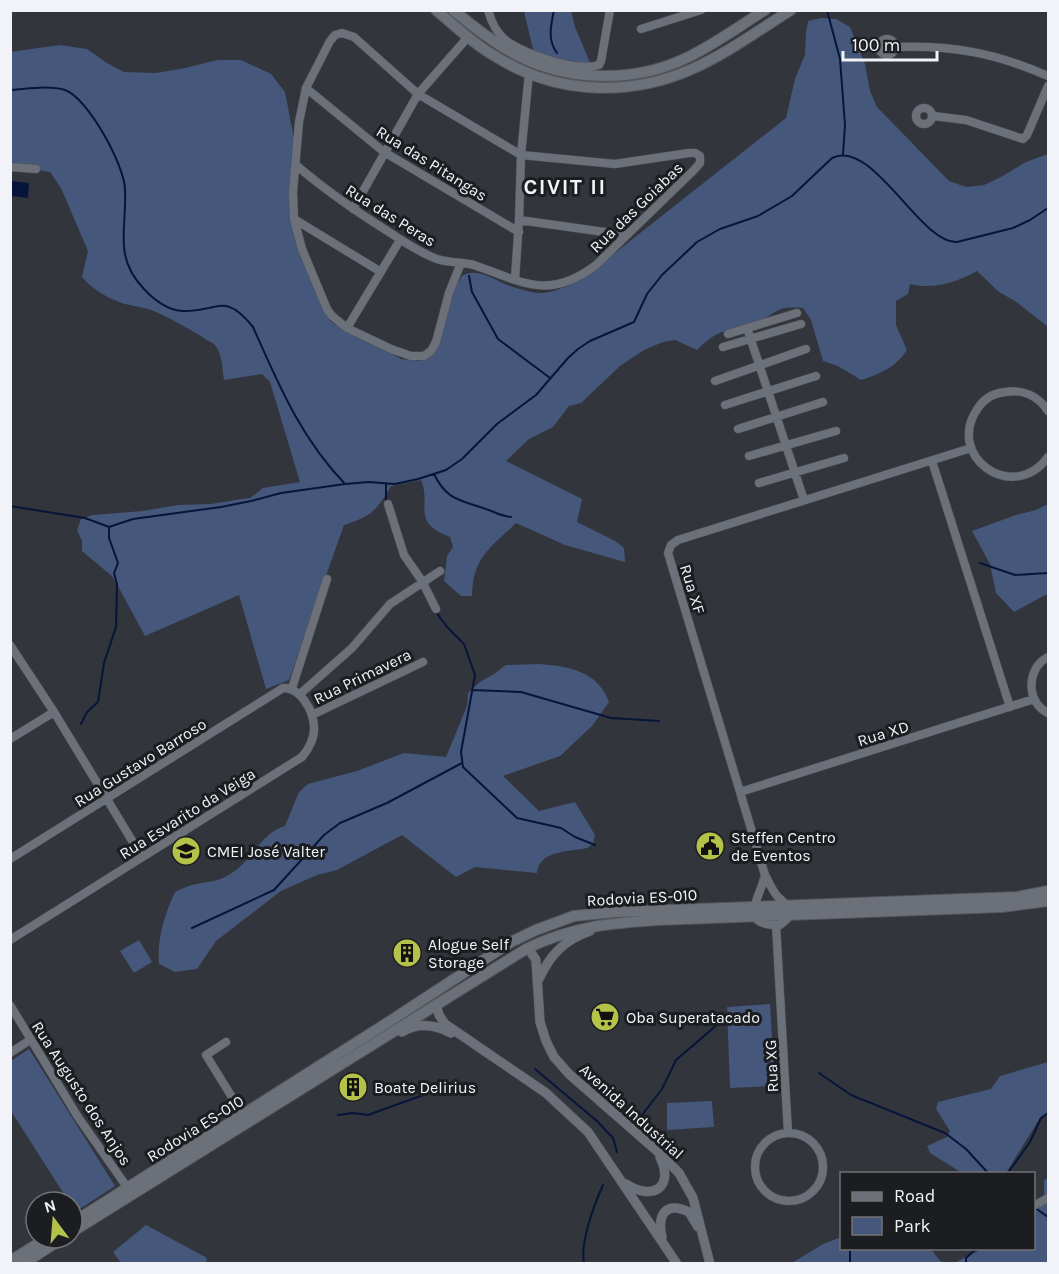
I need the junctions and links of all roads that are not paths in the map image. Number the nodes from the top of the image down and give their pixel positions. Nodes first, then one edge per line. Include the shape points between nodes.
1 (436, 10) edge
2 (453, 10) edge
3 (488, 10) edge
4 (610, 10) edge
5 (701, 10) edge
6 (765, 10) edge
7 (791, 10) edge
8 (641, 29) dead end
9 (468, 37) junction
10 (895, 47) dead end
11 (529, 73) junction
12 (1048, 76) edge
13 (1048, 86) edge
14 (306, 88) junction
15 (418, 94) junction
16 (933, 116) dead end
17 (384, 152) junction
18 (521, 155) junction
19 (296, 165) junction
20 (10, 167) edge
21 (36, 169) dead end
22 (353, 209) junction
23 (294, 219) junction
24 (519, 220) junction
25 (519, 232) junction
26 (626, 235) junction
27 (400, 240) junction
28 (461, 263) junction
29 (381, 272) junction
30 (515, 279) junction
31 (797, 313) dead end
32 (801, 324) dead end
33 (347, 328) junction
34 (747, 328) junction
35 (728, 334) dead end
36 (750, 339) junction
37 (723, 347) dead end
38 (806, 349) dead end
39 (758, 365) junction
40 (816, 376) dead end
41 (715, 381) dead end
42 (767, 392) junction
43 (823, 402) dead end
44 (724, 405) dead end
45 (1048, 411) edge
46 (776, 418) junction
47 (738, 429) dead end
48 (836, 431) dead end
49 (785, 445) junction
50 (971, 448) junction
51 (748, 456) dead end
52 (1048, 457) edge
53 (844, 458) dead end
54 (932, 461) junction
55 (794, 472) junction
56 (759, 483) dead end
57 (804, 500) junction
58 (388, 504) dead end
59 (440, 571) dead end
60 (327, 579) dead end
61 (422, 581) junction
62 (436, 609) dead end
63 (10, 645) edge
64 (1048, 657) edge
65 (423, 662) dead end
66 (292, 688) junction
67 (300, 694) junction
68 (1034, 699) junction
69 (1010, 707) junction
70 (54, 712) junction
71 (1048, 714) edge
72 (312, 715) junction
73 (10, 739) edge
74 (740, 792) junction
75 (107, 798) junction
76 (142, 856) junction
77 (10, 858) edge
78 (765, 875) junction
79 (1048, 891) edge
80 (779, 898) junction
81 (1048, 901) edge
82 (755, 908) junction
83 (788, 911) junction
84 (658, 920) junction
85 (776, 925) junction
86 (10, 939) edge
87 (511, 942) junction
88 (525, 949) junction
89 (538, 982) junction
90 (443, 986) junction
91 (436, 1004) junction
92 (10, 1005) edge
93 (30, 1040) junction
94 (469, 1041) junction
95 (226, 1042) dead end
96 (363, 1050) junction
97 (10, 1053) edge
98 (243, 1115) junction
99 (788, 1133) junction
100 (657, 1151) junction
101 (622, 1180) junction
102 (131, 1191) junction
103 (1048, 1198) edge
104 (1035, 1205) dead end
105 (84, 1216) edge
106 (84, 1224) edge
107 (703, 1234) junction
108 (663, 1242) junction
109 (28, 1250) edge
110 (44, 1250) edge
111 (10, 1261) edge
112 (23, 1263) edge
113 (677, 1263) edge
114 (710, 1263) edge

1 - 9 main road
2 - 6 main road via 496,43 530,61 562,71 611,76 682,60
3 - 4 street via 506,41 555,62 591,66 602,61
5 - 8 street
7 - 11 main road via 697,67 642,85 584,87
9 - 11 main road
9 - 15 street
10 - 12 street via 974,51 1016,62
11 - 18 street
13 - 16 street via 1023,139 966,120
14 - 15 street via 330,41 345,33
14 - 17 street, Rua das Pitangas
14 - 19 street via 298,122
15 - 17 street
15 - 18 street
17 - 22 street
17 - 25 street, Rua das Pitangas
18 - 24 street
18 - 26 street, Rua das Goiabas via 615,164 698,154 701,159 694,170
19 - 22 street, Rua das Peras
19 - 23 street
20 - 21 street
22 - 27 street, Rua das Peras
23 - 29 street
23 - 33 street via 327,309
24 - 25 street
24 - 26 street
25 - 30 street
26 - 30 street, Rua das Goiabas via 586,273 564,283 545,287
27 - 28 street, Rua das Peras via 436,259
27 - 29 street
28 - 30 street, Rua das Peras
28 - 33 street via 436,342 428,355 411,356
29 - 33 street
31 - 34 street
32 - 36 street
34 - 35 street
34 - 36 street
36 - 37 street
36 - 39 street
38 - 39 street
39 - 41 street
39 - 42 street
40 - 42 street
42 - 44 street
42 - 46 street
43 - 46 street
45 - 50 street via 1023,392 1012,390 989,397 973,414 969,425
46 - 47 street
46 - 49 street
48 - 49 street
49 - 51 street
49 - 55 street
50 - 52 street via 985,467 1006,477 1029,473
50 - 54 street, Rua XF
53 - 55 street
54 - 57 street, Rua XF
54 - 69 street
55 - 56 street
55 - 57 street
57 - 74 street, Rua XF via 678,540 668,553
58 - 61 street via 404,555
59 - 61 street
60 - 66 street
61 - 62 street
61 - 67 street via 379,615 352,648
63 - 70 street
64 - 68 street via 1034,671
65 - 72 street, Rua Primavera
66 - 67 street
66 - 75 street, Rua Gustavo Barroso via 283,688
67 - 72 street
68 - 69 street, Rua XD
68 - 71 street
69 - 74 street, Rua XD
70 - 73 street
70 - 75 street
72 - 76 street, Rua Esvarito da Veiga via 314,734 302,757
74 - 78 street, Rua XF
75 - 76 street
75 - 77 street, Rua Gustavo Barroso
76 - 86 street, Rua Esvarito da Veiga
78 - 80 street, Rua XF
78 - 82 street
79 - 83 main road, Rodovia ES-010 via 1017,897
80 - 82 street
80 - 83 street, Rua XF
81 - 83 main road, Rodovia ES-010 via 1002,907
82 - 83 main road, Rodovia ES-010
82 - 84 main road, Rodovia ES-010
82 - 85 street via 761,923
82 - 87 main road, Rodovia ES-010 via 597,913 556,922
83 - 85 street via 783,924
84 - 88 main road, Rodovia ES-010 via 588,927
84 - 89 street, Avenida Industrial via 650,925 588,932 568,941 546,964
85 - 99 street, Rua XG
87 - 88 main road
87 - 90 main road, Rodovia ES-010
88 - 89 street, Avenida Industrial via 536,960
88 - 91 main road, Rodovia ES-010
89 - 100 street, Avenida Industrial via 540,1022 554,1057
90 - 91 main road
90 - 98 main road, Rodovia ES-010
91 - 94 street via 446,1023
91 - 96 main road, Rodovia ES-010
92 - 93 street, Rua Augusto dos Anjos
93 - 97 street
93 - 102 street, Rua Augusto dos Anjos
94 - 96 street via 421,1025
94 - 101 street via 567,1111 588,1132
95 - 98 street via 207,1055
96 - 102 main road, Rodovia ES-010
98 - 102 main road, Rodovia ES-010
99 - 99 street via 767,1140 755,1159 755,1170 758,1181 773,1197 795,1200 814,1189 820,1180 821,1158 809,1140
100 - 101 street via 665,1169 660,1187 641,1192
100 - 107 street, Avenida Industrial via 686,1184
101 - 108 street
102 - 105 main road, Rodovia ES-010
102 - 106 main road, Rodovia ES-010
103 - 104 street
107 - 108 street via 688,1212 672,1208 660,1220
107 - 114 street, Avenida Industrial
108 - 113 street
109 - 111 main road
110 - 112 main road

